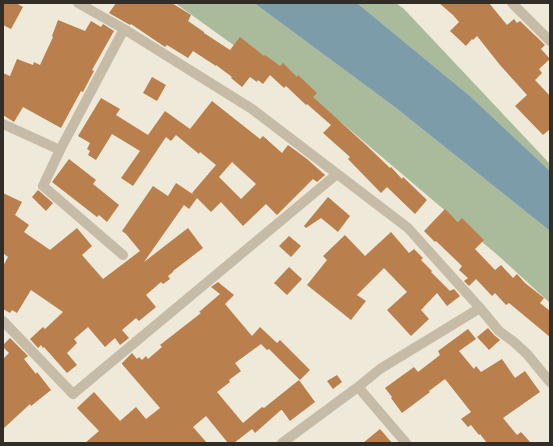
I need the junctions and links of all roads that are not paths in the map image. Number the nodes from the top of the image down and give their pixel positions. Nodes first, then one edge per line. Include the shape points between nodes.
1 (78, 3) edge
2 (512, 3) edge
3 (124, 29) junction
4 (550, 41) edge
5 (3, 124) edge
6 (60, 150) junction
7 (337, 174) junction
8 (123, 255) dead end
9 (480, 308) junction
10 (3, 321) edge
11 (550, 382) edge
12 (358, 388) junction
13 (282, 443) edge
14 (406, 443) edge

1 - 3 street
2 - 4 street
3 - 6 street
3 - 7 street via 252,109
5 - 6 street
6 - 8 street via 43,186
7 - 9 street via 408,228
7 - 10 street via 73,394
9 - 11 street via 499,331 527,354
9 - 12 street via 380,369
12 - 13 street
12 - 14 street

